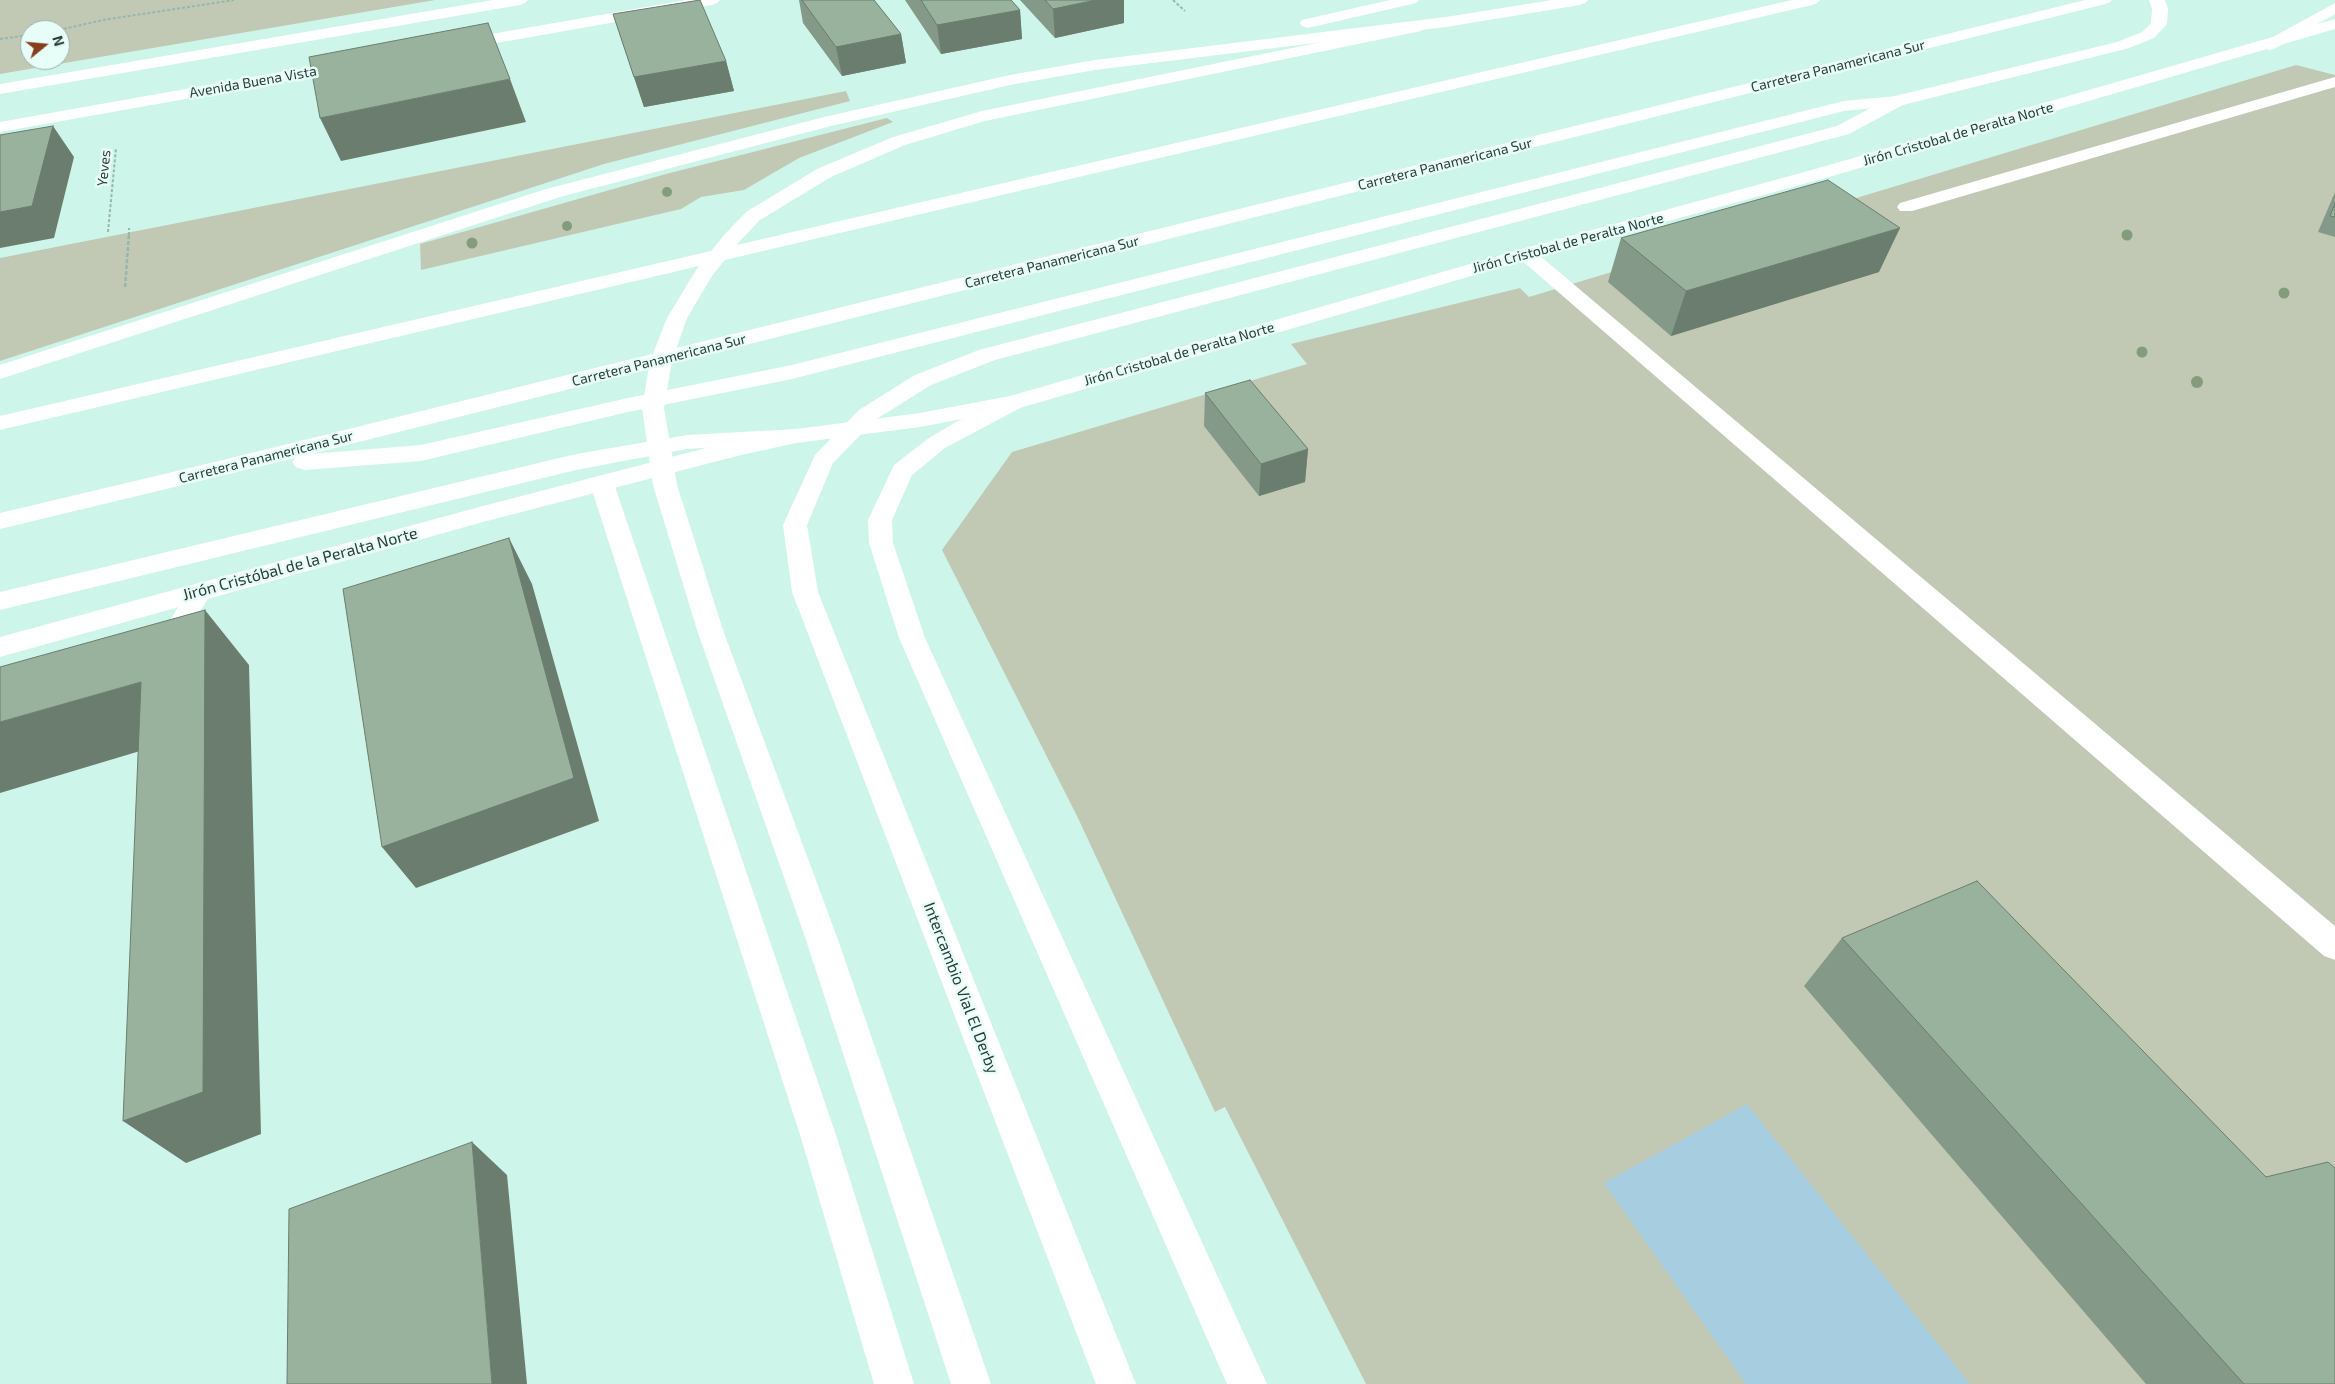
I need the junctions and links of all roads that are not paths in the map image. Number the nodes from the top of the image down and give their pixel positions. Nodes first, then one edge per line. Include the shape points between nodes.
1 (520, 0) edge
2 (712, 0) edge
3 (1411, 0) edge
4 (1580, 0) edge
5 (1812, 0) edge
6 (2104, 0) edge
7 (2157, 0) edge
8 (685, 2) edge
9 (2335, 8) edge
10 (1446, 22) junction
11 (2335, 24) edge
12 (2270, 45) junction
13 (440, 48) edge
14 (1148, 58) junction
15 (362, 62) edge
16 (2335, 82) edge
17 (0, 89) edge
18 (1897, 101) junction
19 (0, 126) edge
20 (1906, 207) dead end
21 (1526, 254) junction
22 (0, 372) edge
23 (1012, 403) junction
24 (0, 423) edge
25 (796, 436) junction
26 (223, 468) junction
27 (602, 484) junction
28 (0, 521) edge
29 (200, 592) junction
30 (0, 600) edge
31 (0, 647) edge
32 (152, 665) edge
33 (2335, 946) edge
34 (894, 1384) edge
35 (971, 1384) edge
36 (1116, 1384) edge
37 (1247, 1384) edge

1 - 17 main road
2 - 8 main road
3 - 14 main road
4 - 10 main road
5 - 24 main road
6 - 26 main road, Carretera Panamericana Sur
7 - 18 main road via 2159,24 2148,34 2123,45
8 - 13 main road
9 - 12 main road
10 - 14 main road
10 - 35 main road via 982,116 899,141 824,172 753,216 732,238 703,274 677,318 660,361 653,408 665,485 710,630 821,937
11 - 12 main road, Jirón Cristobal de Peralta Norte
12 - 21 main road, Jirón Cristobal de Peralta Norte
14 - 22 main road via 1029,76 952,92 553,193
15 - 19 main road, Avenida Buena Vista
16 - 20 lane
18 - 26 main road via 1844,106 792,372 628,405 420,453
18 - 36 main road, Intercambio Vial El Derby via 1843,130 996,353 923,380 867,415 823,460 795,525 805,592
21 - 23 main road, Jirón Cristobal de Peralta Norte
21 - 33 main road
23 - 25 main road, Jirón Cristobal de Peralta Norte via 920,420
23 - 37 main road via 943,439 902,471 880,520 881,543 912,638
25 - 27 main road, Jirón Cristóbal de la Peralta Norte
25 - 30 main road via 686,442 576,462
26 - 28 main road, Carretera Panamericana Sur
27 - 29 main road, Jirón Cristóbal de la Peralta Norte
27 - 34 main road via 819,1138
29 - 31 main road, Jirón Cristóbal de la Peralta Norte
29 - 32 lane

